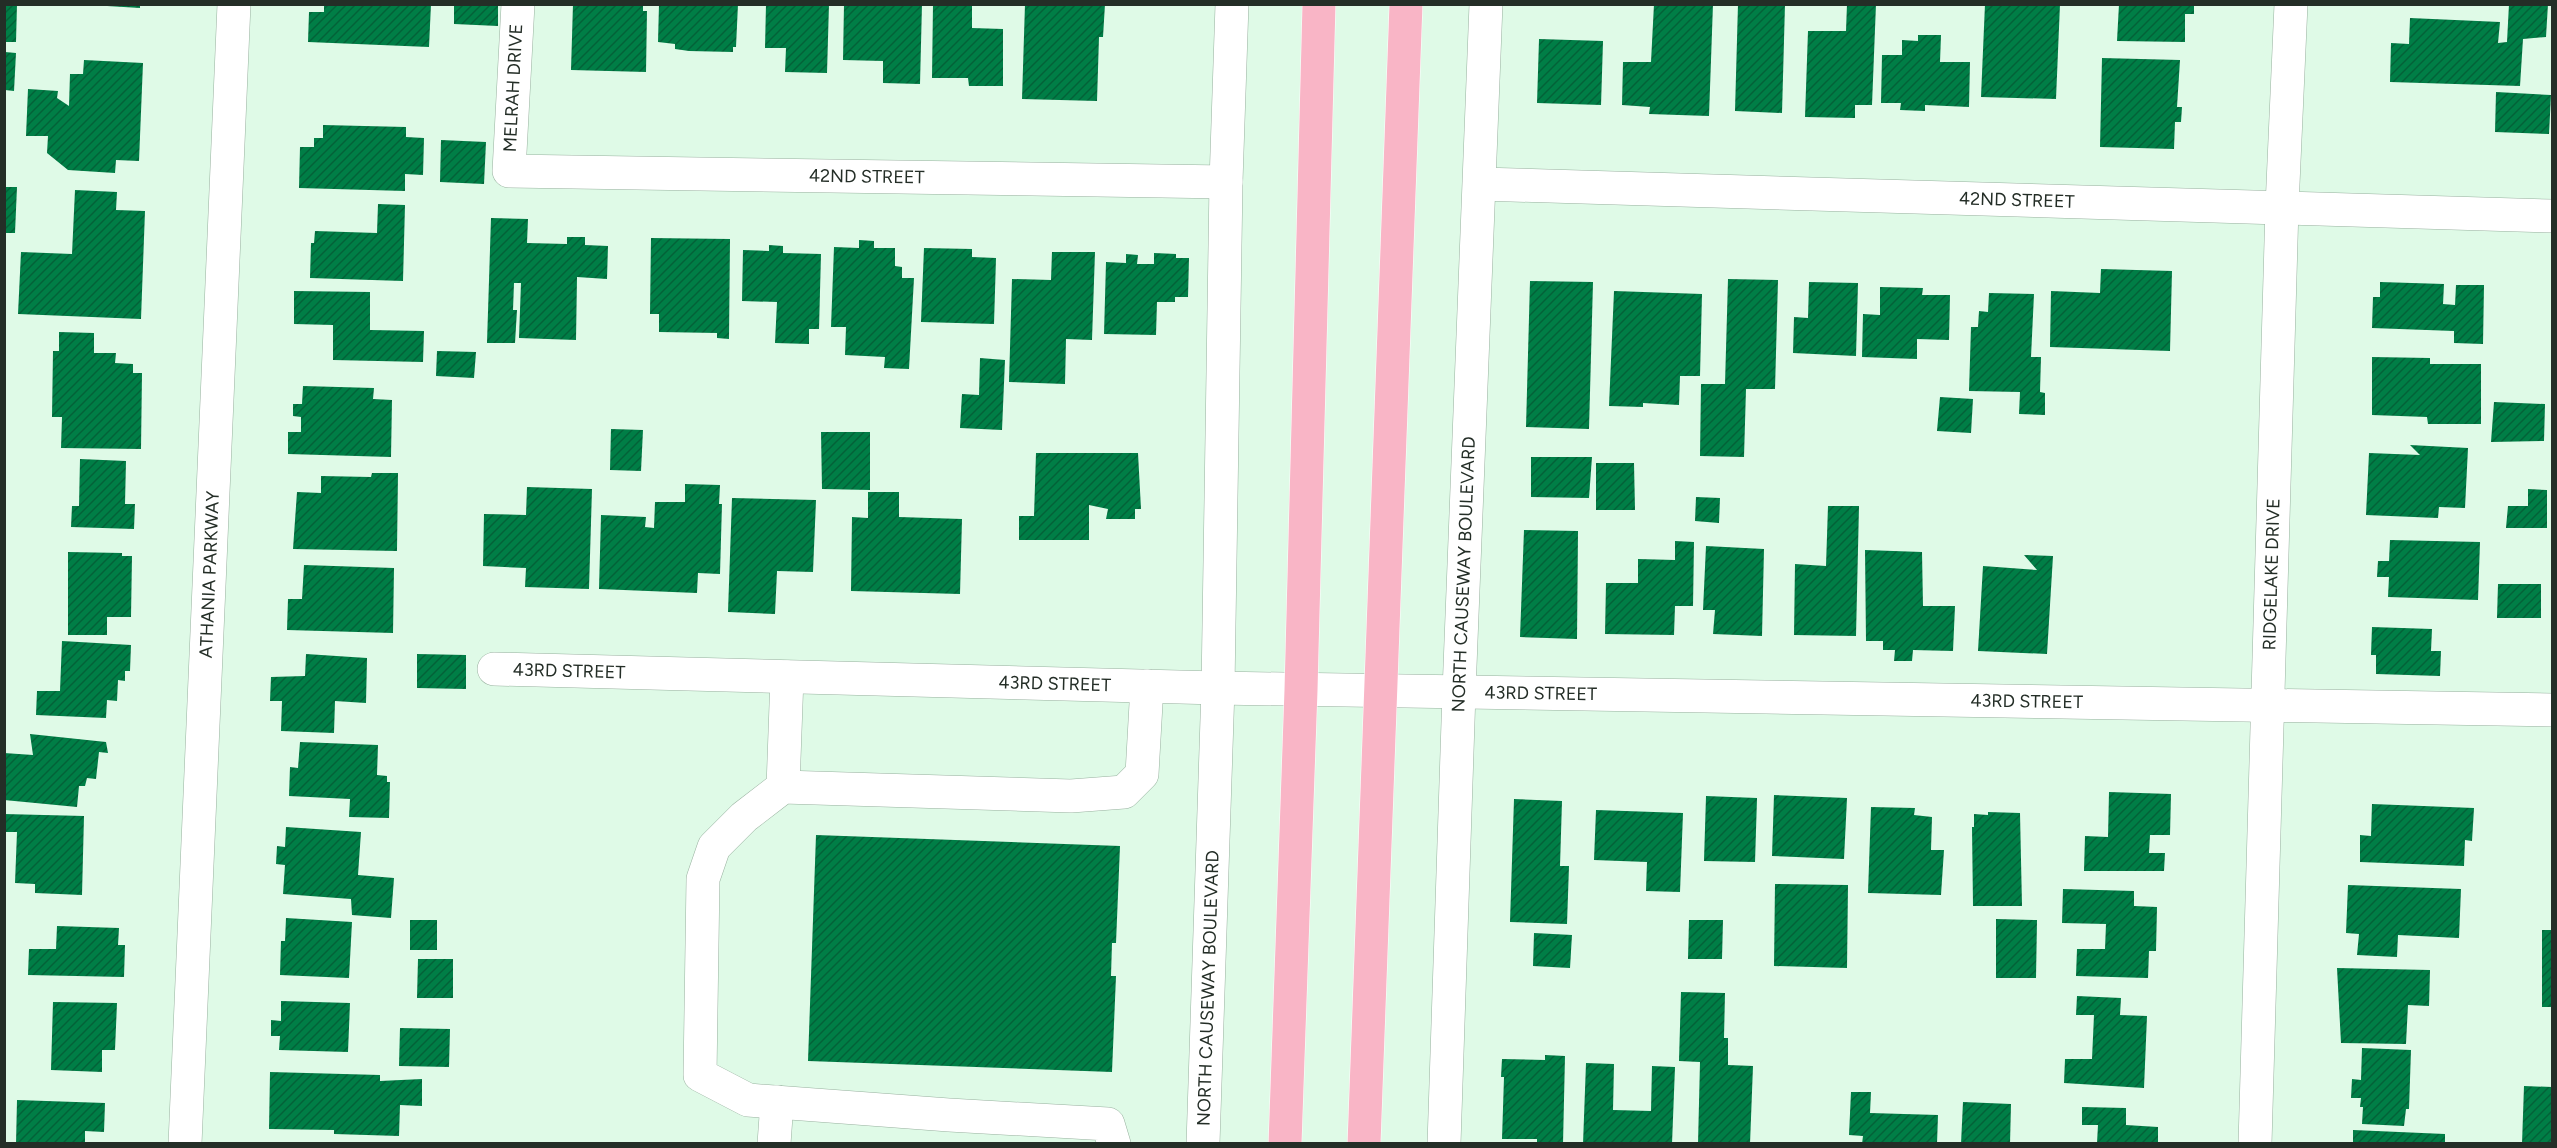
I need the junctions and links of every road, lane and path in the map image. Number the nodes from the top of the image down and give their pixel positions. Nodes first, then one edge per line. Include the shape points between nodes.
1 (234, 4) edge
2 (518, 4) edge
3 (1232, 4) edge
4 (1319, 4) edge
5 (1406, 4) edge
6 (1486, 4) edge
7 (2291, 4) edge
8 (508, 171) joint
9 (1226, 182) junction
10 (1480, 184) junction
11 (2282, 207) junction
12 (2553, 216) edge
13 (494, 669) dead end
14 (787, 677) junction
15 (1147, 686) junction
16 (1218, 688) junction
17 (1301, 690) junction
18 (1381, 691) junction
19 (1459, 692) junction
20 (2269, 705) junction
21 (2553, 710) edge
22 (783, 787) junction
23 (777, 1102) junction
24 (1111, 1134) edge
25 (185, 1143) edge
26 (774, 1143) edge
27 (1203, 1143) edge
28 (1285, 1143) edge
29 (1364, 1143) edge
30 (1444, 1143) edge
31 (2255, 1143) edge

1 - 25 street, ATHANIA PARKWAY
2 - 8 street, MELRAH DRIVE
3 - 9 street, NORTH CAUSEWAY BOULEVARD
4 - 17 highway
5 - 18 highway
6 - 10 street, NORTH CAUSEWAY BOULEVARD
7 - 11 street, RIDGELAKE DRIVE
8 - 9 street, 42ND STREET
9 - 16 street, NORTH CAUSEWAY BOULEVARD
10 - 11 street, 42ND STREET
10 - 19 street, NORTH CAUSEWAY BOULEVARD
11 - 12 street, 42ND STREET
11 - 20 street, RIDGELAKE DRIVE
13 - 14 street, 43RD STREET
14 - 15 street, 43RD STREET
14 - 22 street
15 - 16 street, 43RD STREET
15 - 22 street via 1142,774 1124,792 1071,796
16 - 17 street, 43RD STREET
16 - 27 street, NORTH CAUSEWAY BOULEVARD
17 - 18 street, 43RD STREET
17 - 28 highway
18 - 19 street, 43RD STREET
18 - 29 highway
19 - 20 street, 43RD STREET
19 - 30 street, NORTH CAUSEWAY BOULEVARD
20 - 21 street, 43RD STREET
20 - 31 street, RIDGELAKE DRIVE
22 - 23 street via 714,847 703,879 700,1075 748,1100
23 - 24 street
23 - 26 street

